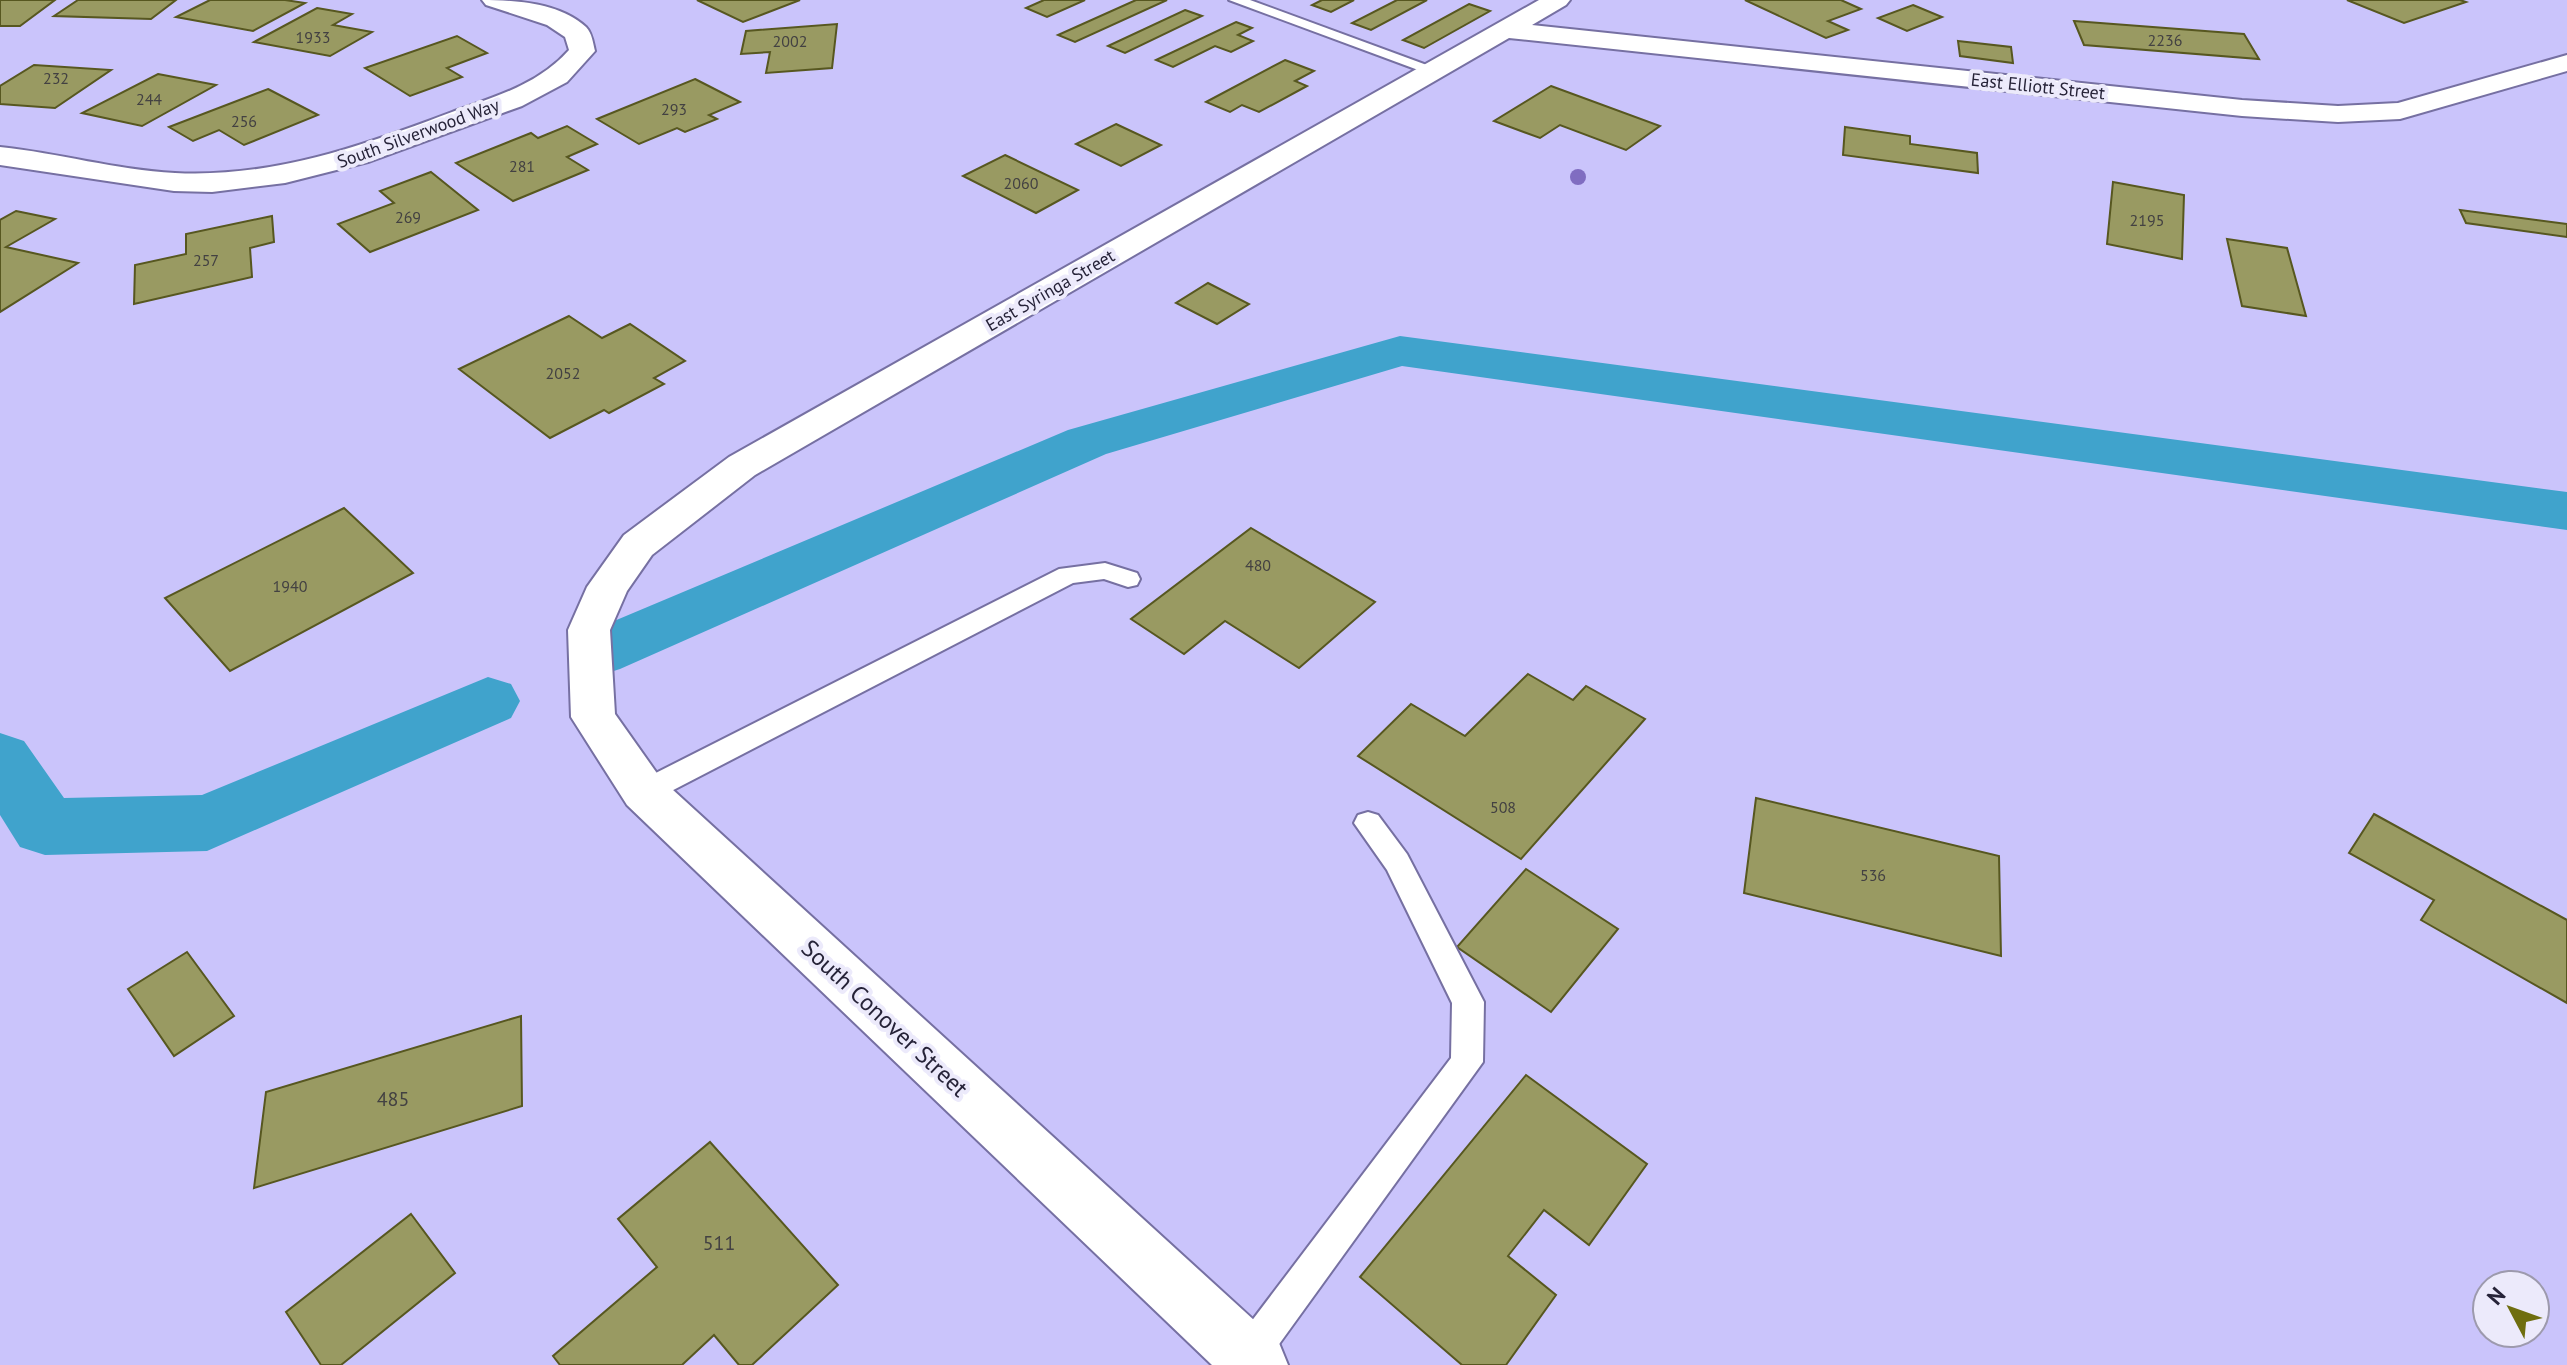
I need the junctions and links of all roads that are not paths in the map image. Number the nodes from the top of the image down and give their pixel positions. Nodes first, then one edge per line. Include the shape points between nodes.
1 (495, 0) edge
2 (1236, 0) edge
3 (1557, 0) edge
4 (1504, 30) junction
5 (2567, 63) edge
6 (1435, 71) junction
7 (0, 156) edge
8 (1128, 579) dead end
9 (589, 630) joint
10 (644, 792) junction
11 (1368, 823) dead end
12 (1252, 1361) edge

1 - 7 street, South Silverwood Way via 556,20 577,33 582,51 568,70 539,89 380,150 278,176 176,183
2 - 6 lane
3 - 4 street, East Syringa Street
4 - 5 street, East Elliott Street via 2338,114 2400,111
4 - 6 street, East Syringa Street
6 - 9 street, East Syringa Street via 742,466 638,545 608,587
8 - 10 lane via 1105,571 1068,575
9 - 10 street, South Conover Street via 593,717
10 - 12 street, South Conover Street
11 - 12 lane via 1397,862 1468,1002 1467,1062

